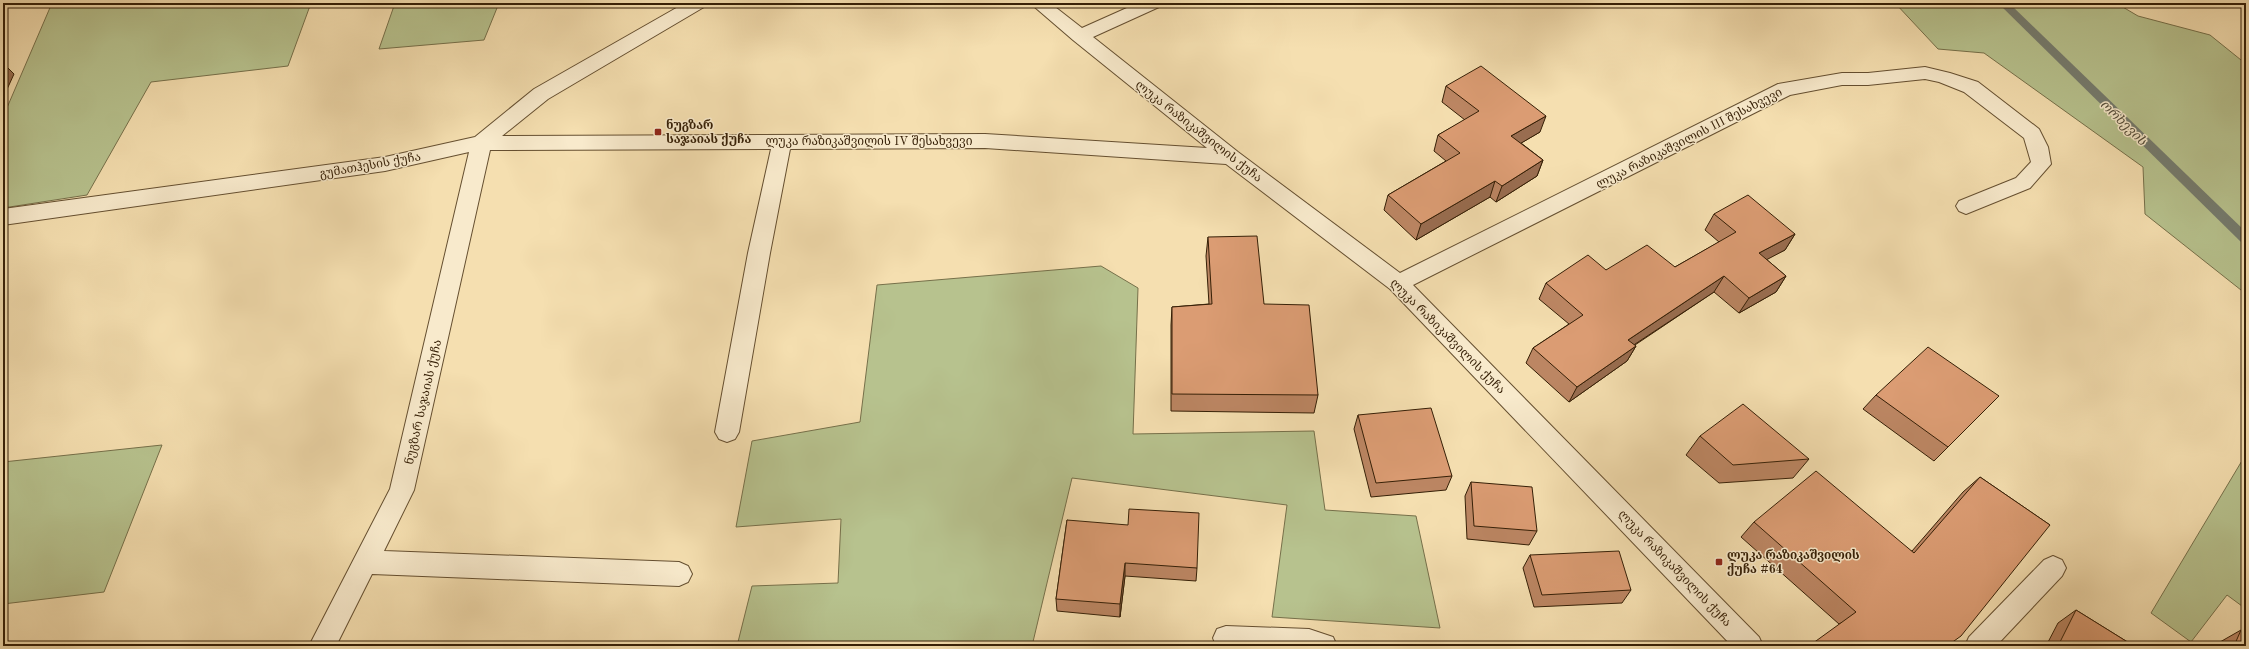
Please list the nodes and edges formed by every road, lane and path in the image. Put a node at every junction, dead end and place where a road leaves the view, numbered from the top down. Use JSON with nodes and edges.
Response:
{"nodes":[{"id":1,"x":698,"y":3,"type":"edge"},
{"id":2,"x":1039,"y":3,"type":"edge"},
{"id":3,"x":1153,"y":3,"type":"edge"},
{"id":4,"x":1079,"y":36,"type":"junction"},
{"id":5,"x":782,"y":141,"type":"junction"},
{"id":6,"x":481,"y":142,"type":"junction"},
{"id":7,"x":1232,"y":157,"type":"junction"},
{"id":8,"x":1966,"y":206,"type":"dead end"},
{"id":9,"x":3,"y":217,"type":"edge"},
{"id":10,"x":1398,"y":283,"type":"junction"},
{"id":11,"x":727,"y":432,"type":"dead end"},
{"id":12,"x":364,"y":562,"type":"junction"},
{"id":13,"x":2053,"y":568,"type":"dead end"},
{"id":14,"x":678,"y":574,"type":"dead end"},
{"id":15,"x":1226,"y":638,"type":"dead end"},
{"id":16,"x":322,"y":646,"type":"edge"},
{"id":17,"x":1324,"y":646,"type":"edge"},
{"id":18,"x":1750,"y":646,"type":"edge"},
{"id":19,"x":1978,"y":646,"type":"edge"}],
"edges":[{"from":1,"to":6,"type":"street","name":"გუმათჰესის ქუჩა"},
{"from":2,"to":4,"type":"street","name":"ლუკა რაზიკაშვილის ქუჩა"},
{"from":3,"to":4,"type":"street"},
{"from":4,"to":7,"type":"street","name":"ლუკა რაზიკაშვილის ქუჩა"},
{"from":5,"to":6,"type":"street","name":"ლუკა რაზიკაშვილის IV შესახვევი"},
{"from":5,"to":7,"type":"street","name":"ლუკა რაზიკაშვილის IV შესახვევი"},
{"from":5,"to":11,"type":"street"},
{"from":6,"to":9,"type":"street","name":"გუმათჰესის ქუჩა"},
{"from":6,"to":12,"type":"street","name":"ნუგზარ საჯაიას ქუჩა"},
{"from":7,"to":10,"type":"street","name":"ლუკა რაზიკაშვილის ქუჩა"},
{"from":8,"to":10,"type":"street","name":"ლუკა რაზიკაშვილის III შესახვევი"},
{"from":10,"to":18,"type":"street","name":"ლუკა რაზიკაშვილის ქუჩა"},
{"from":12,"to":14,"type":"street"},
{"from":12,"to":16,"type":"street","name":"ნუგზარ საჯაიას ქუჩა"},
{"from":13,"to":19,"type":"street"},
{"from":15,"to":17,"type":"street"}]}
